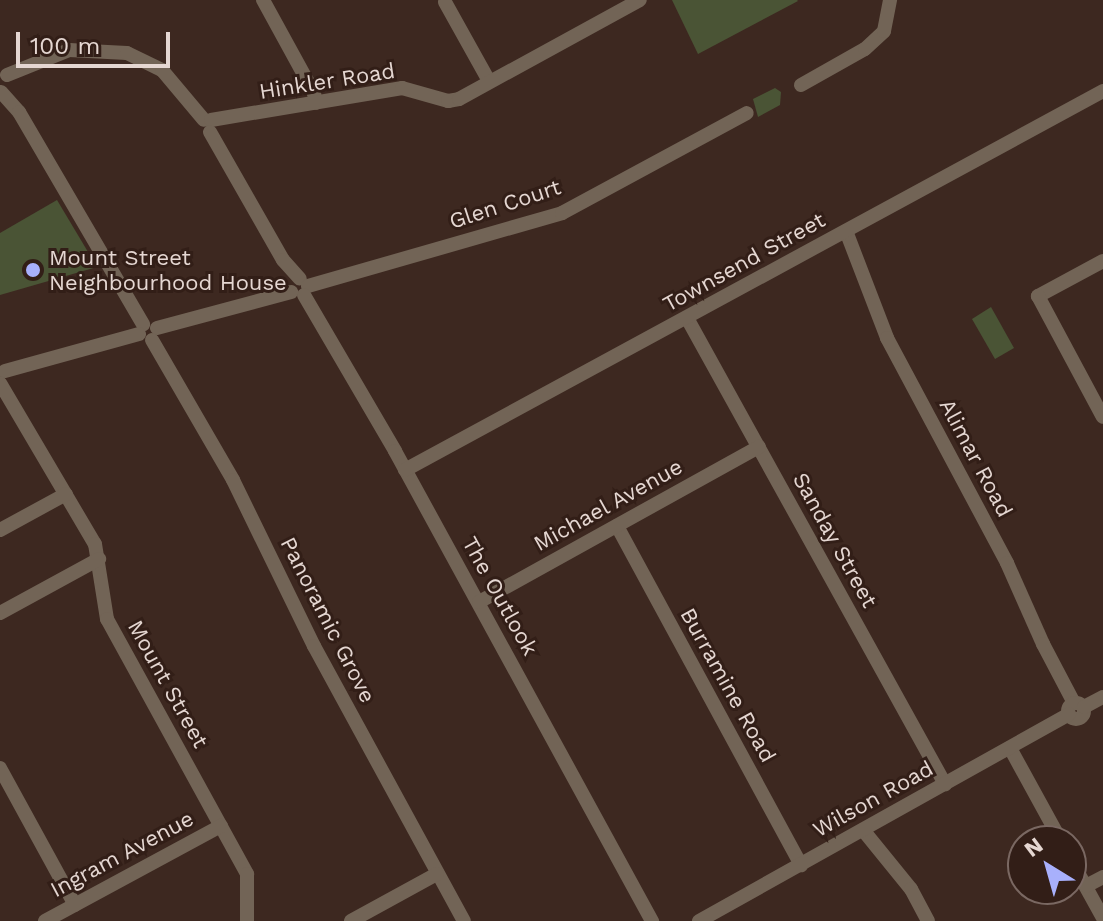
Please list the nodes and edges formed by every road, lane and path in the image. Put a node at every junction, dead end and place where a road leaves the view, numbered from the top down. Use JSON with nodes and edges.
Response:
{"nodes":[{"id":1,"x":263,"y":0,"type":"edge"},
{"id":2,"x":640,"y":0,"type":"edge"},
{"id":3,"x":890,"y":0,"type":"edge"},
{"id":4,"x":445,"y":2,"type":"edge"},
{"id":5,"x":4,"y":81,"type":"edge"},
{"id":6,"x":489,"y":81,"type":"junction"},
{"id":7,"x":801,"y":85,"type":"dead end"},
{"id":8,"x":1103,"y":91,"type":"edge"},
{"id":9,"x":312,"y":104,"type":"junction"},
{"id":10,"x":747,"y":113,"type":"dead end"},
{"id":11,"x":210,"y":125,"type":"junction"},
{"id":12,"x":846,"y":231,"type":"junction"},
{"id":13,"x":1103,"y":261,"type":"edge"},
{"id":14,"x":299,"y":287,"type":"junction"},
{"id":15,"x":687,"y":318,"type":"junction"},
{"id":16,"x":148,"y":331,"type":"junction"},
{"id":17,"x":1,"y":376,"type":"edge"},
{"id":18,"x":1103,"y":417,"type":"edge"},
{"id":19,"x":759,"y":447,"type":"junction"},
{"id":20,"x":405,"y":470,"type":"junction"},
{"id":21,"x":66,"y":494,"type":"junction"},
{"id":22,"x":617,"y":526,"type":"junction"},
{"id":23,"x":0,"y":530,"type":"edge"},
{"id":24,"x":99,"y":559,"type":"junction"},
{"id":25,"x":479,"y":602,"type":"junction"},
{"id":26,"x":0,"y":613,"type":"edge"},
{"id":27,"x":1103,"y":697,"type":"edge"},
{"id":28,"x":1076,"y":708,"type":"junction"},
{"id":29,"x":1010,"y":748,"type":"junction"},
{"id":30,"x":0,"y":768,"type":"edge"},
{"id":31,"x":945,"y":784,"type":"junction"},
{"id":32,"x":1052,"y":825,"type":"edge"},
{"id":33,"x":221,"y":826,"type":"junction"},
{"id":34,"x":863,"y":830,"type":"junction"},
{"id":35,"x":801,"y":865,"type":"junction"},
{"id":36,"x":437,"y":874,"type":"junction"},
{"id":37,"x":1087,"y":888,"type":"edge"},
{"id":38,"x":75,"y":905,"type":"junction"},
{"id":39,"x":1103,"y":918,"type":"edge"},
{"id":40,"x":707,"y":919,"type":"edge"},
{"id":41,"x":45,"y":921,"type":"edge"},
{"id":42,"x":247,"y":921,"type":"edge"},
{"id":43,"x":351,"y":921,"type":"edge"},
{"id":44,"x":464,"y":921,"type":"edge"},
{"id":45,"x":652,"y":921,"type":"edge"},
{"id":46,"x":928,"y":921,"type":"edge"}],
"edges":[{"from":1,"to":9,"type":"street"},
{"from":2,"to":6,"type":"street","name":"Hinkler Road"},
{"from":3,"to":7,"type":"street"},
{"from":4,"to":6,"type":"street"},
{"from":5,"to":11,"type":"street"},
{"from":5,"to":16,"type":"street","name":"Panoramic Grove"},
{"from":6,"to":9,"type":"street","name":"Hinkler Road"},
{"from":8,"to":12,"type":"street","name":"Townsend Street"},
{"from":9,"to":11,"type":"street","name":"Hinkler Road"},
{"from":10,"to":14,"type":"street","name":"Glen Court"},
{"from":11,"to":14,"type":"street","name":"The Outlook"},
{"from":12,"to":15,"type":"street","name":"Townsend Street"},
{"from":12,"to":28,"type":"street","name":"Alimar Road"},
{"from":13,"to":18,"type":"street"},
{"from":14,"to":16,"type":"street","name":"Glen Court"},
{"from":14,"to":20,"type":"street","name":"The Outlook"},
{"from":15,"to":19,"type":"street","name":"Sanday Street"},
{"from":15,"to":20,"type":"street","name":"Townsend Street"},
{"from":16,"to":17,"type":"street","name":"Glen Court"},
{"from":16,"to":36,"type":"street","name":"Panoramic Grove"},
{"from":17,"to":21,"type":"street","name":"Mount Street"},
{"from":19,"to":22,"type":"street","name":"Michael Avenue"},
{"from":19,"to":31,"type":"street","name":"Sanday Street"},
{"from":20,"to":25,"type":"street","name":"The Outlook"},
{"from":21,"to":23,"type":"street"},
{"from":21,"to":24,"type":"street","name":"Mount Street"},
{"from":22,"to":25,"type":"street","name":"Michael Avenue"},
{"from":22,"to":35,"type":"street","name":"Burramine Road"},
{"from":24,"to":26,"type":"street"},
{"from":24,"to":33,"type":"street","name":"Mount Street"},
{"from":25,"to":45,"type":"street","name":"The Outlook"},
{"from":27,"to":28,"type":"street","name":"Wilson Road"},
{"from":28,"to":29,"type":"street","name":"Wilson Road"},
{"from":29,"to":31,"type":"street","name":"Wilson Road"},
{"from":29,"to":32,"type":"street"},
{"from":30,"to":38,"type":"street"},
{"from":31,"to":34,"type":"street","name":"Wilson Road"},
{"from":33,"to":38,"type":"street","name":"Ingram Avenue"},
{"from":33,"to":42,"type":"street","name":"Mount Street"},
{"from":34,"to":35,"type":"street","name":"Wilson Road"},
{"from":34,"to":46,"type":"street"},
{"from":35,"to":40,"type":"street","name":"Wilson Road"},
{"from":36,"to":43,"type":"street"},
{"from":36,"to":44,"type":"street","name":"Panoramic Grove"},
{"from":37,"to":39,"type":"street"},
{"from":38,"to":41,"type":"street","name":"Ingram Avenue"}]}
